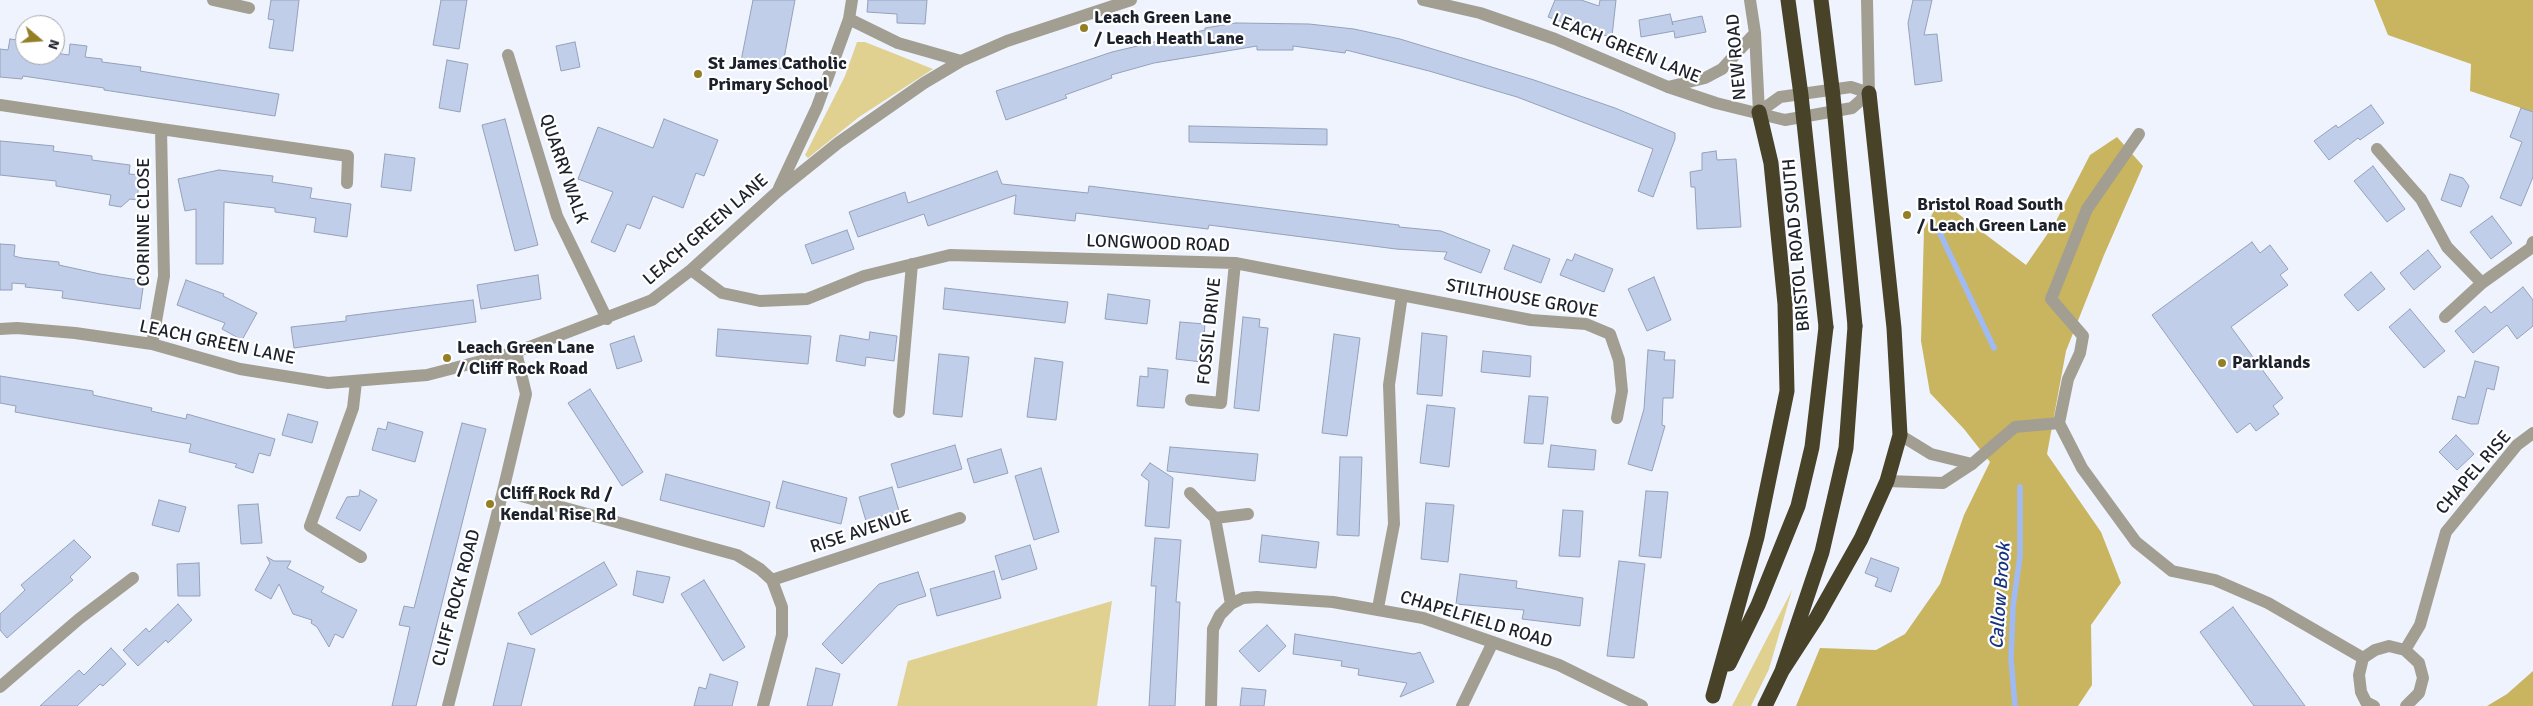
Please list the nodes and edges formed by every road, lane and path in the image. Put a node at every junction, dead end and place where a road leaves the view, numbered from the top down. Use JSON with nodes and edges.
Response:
{"nodes":[{"id":1,"x":213,"y":0,"type":"edge"},
{"id":2,"x":852,"y":0,"type":"edge"},
{"id":3,"x":1131,"y":0,"type":"edge"},
{"id":4,"x":1423,"y":0,"type":"edge"},
{"id":5,"x":1750,"y":0,"type":"edge"},
{"id":6,"x":1788,"y":0,"type":"edge"},
{"id":7,"x":1820,"y":0,"type":"edge"},
{"id":8,"x":1867,"y":0,"type":"edge"},
{"id":9,"x":249,"y":8,"type":"dead end"},
{"id":10,"x":849,"y":19,"type":"junction"},
{"id":11,"x":1755,"y":33,"type":"junction"},
{"id":12,"x":508,"y":55,"type":"dead end"},
{"id":13,"x":961,"y":61,"type":"junction"},
{"id":14,"x":1668,"y":87,"type":"junction"},
{"id":15,"x":1869,"y":93,"type":"junction"},
{"id":16,"x":0,"y":104,"type":"edge"},
{"id":17,"x":1759,"y":112,"type":"junction"},
{"id":18,"x":161,"y":129,"type":"junction"},
{"id":19,"x":2139,"y":134,"type":"dead end"},
{"id":20,"x":2377,"y":150,"type":"dead end"},
{"id":21,"x":347,"y":182,"type":"dead end"},
{"id":22,"x":777,"y":192,"type":"junction"},
{"id":23,"x":2533,"y":242,"type":"edge"},
{"id":24,"x":1235,"y":263,"type":"junction"},
{"id":25,"x":912,"y":264,"type":"junction"},
{"id":26,"x":691,"y":270,"type":"junction"},
{"id":27,"x":2482,"y":284,"type":"junction"},
{"id":28,"x":1402,"y":295,"type":"junction"},
{"id":29,"x":2445,"y":317,"type":"dead end"},
{"id":30,"x":607,"y":319,"type":"junction"},
{"id":31,"x":0,"y":329,"type":"edge"},
{"id":32,"x":152,"y":344,"type":"junction"},
{"id":33,"x":516,"y":352,"type":"junction"},
{"id":34,"x":356,"y":382,"type":"junction"},
{"id":35,"x":1191,"y":400,"type":"dead end"},
{"id":36,"x":899,"y":412,"type":"dead end"},
{"id":37,"x":1617,"y":418,"type":"dead end"},
{"id":38,"x":2059,"y":423,"type":"junction"},
{"id":39,"x":2533,"y":434,"type":"edge"},
{"id":40,"x":1900,"y":435,"type":"junction"},
{"id":41,"x":1972,"y":464,"type":"junction"},
{"id":42,"x":1887,"y":481,"type":"junction"},
{"id":43,"x":503,"y":492,"type":"junction"},
{"id":44,"x":1190,"y":493,"type":"dead end"},
{"id":45,"x":1248,"y":514,"type":"dead end"},
{"id":46,"x":960,"y":518,"type":"dead end"},
{"id":47,"x":1215,"y":518,"type":"junction"},
{"id":48,"x":361,"y":557,"type":"dead end"},
{"id":49,"x":133,"y":578,"type":"dead end"},
{"id":50,"x":772,"y":580,"type":"junction"},
{"id":51,"x":1231,"y":604,"type":"junction"},
{"id":52,"x":1378,"y":608,"type":"junction"},
{"id":53,"x":1493,"y":642,"type":"junction"},
{"id":54,"x":2405,"y":650,"type":"junction"},
{"id":55,"x":2364,"y":658,"type":"junction"},
{"id":56,"x":1782,"y":671,"type":"junction"},
{"id":57,"x":2,"y":681,"type":"edge"},
{"id":58,"x":1710,"y":701,"type":"edge"},
{"id":59,"x":448,"y":706,"type":"edge"},
{"id":60,"x":763,"y":706,"type":"edge"},
{"id":61,"x":1211,"y":706,"type":"edge"},
{"id":62,"x":1462,"y":706,"type":"edge"},
{"id":63,"x":1642,"y":706,"type":"edge"},
{"id":64,"x":1765,"y":706,"type":"edge"},
{"id":65,"x":2374,"y":706,"type":"edge"},
{"id":66,"x":2406,"y":706,"type":"edge"}],
"edges":[{"from":1,"to":9,"type":"street"},
{"from":2,"to":10,"type":"street"},
{"from":3,"to":13,"type":"street","name":"LEACH GREEN LANE"},
{"from":4,"to":14,"type":"street","name":"LEACH GREEN LANE"},
{"from":5,"to":11,"type":"street","name":"NEW ROAD"},
{"from":6,"to":58,"type":"highway","name":"BRISTOL ROAD SOUTH","bridge":true},
{"from":7,"to":56,"type":"highway","bridge":true},
{"from":8,"to":15,"type":"street"},
{"from":10,"to":13,"type":"street"},
{"from":10,"to":22,"type":"street"},
{"from":11,"to":14,"type":"street"},
{"from":11,"to":17,"type":"street","name":"NEW ROAD"},
{"from":12,"to":30,"type":"street","name":"QUARRY WALK"},
{"from":13,"to":22,"type":"street","name":"LEACH GREEN LANE"},
{"from":14,"to":17,"type":"street","name":"LEACH GREEN LANE"},
{"from":15,"to":17,"type":"street"},
{"from":15,"to":17,"type":"street","name":"LEACH GREEN LANE"},
{"from":15,"to":40,"type":"highway"},
{"from":16,"to":18,"type":"street"},
{"from":17,"to":58,"type":"highway"},
{"from":18,"to":21,"type":"street"},
{"from":18,"to":32,"type":"street","name":"CORINNE CLOSE"},
{"from":19,"to":38,"type":"street"},
{"from":20,"to":27,"type":"street"},
{"from":22,"to":26,"type":"street","name":"LEACH GREEN LANE"},
{"from":23,"to":27,"type":"street"},
{"from":24,"to":25,"type":"street","name":"LONGWOOD ROAD"},
{"from":24,"to":28,"type":"street","name":"LONGWOOD ROAD"},
{"from":24,"to":35,"type":"street","name":"FOSSIL DRIVE"},
{"from":25,"to":26,"type":"street","name":"LONGWOOD ROAD"},
{"from":25,"to":36,"type":"street"},
{"from":26,"to":30,"type":"street","name":"LEACH GREEN LANE"},
{"from":27,"to":29,"type":"street"},
{"from":28,"to":37,"type":"street","name":"STILTHOUSE GROVE"},
{"from":28,"to":52,"type":"street"},
{"from":30,"to":33,"type":"street","name":"LEACH GREEN LANE"},
{"from":31,"to":32,"type":"street","name":"LEACH GREEN LANE"},
{"from":32,"to":34,"type":"street","name":"LEACH GREEN LANE"},
{"from":33,"to":34,"type":"street","name":"LEACH GREEN LANE"},
{"from":33,"to":43,"type":"street","name":"CLIFF ROCK ROAD"},
{"from":34,"to":48,"type":"street"},
{"from":38,"to":41,"type":"street"},
{"from":38,"to":55,"type":"street"},
{"from":39,"to":54,"type":"street","name":"CHAPEL RISE"},
{"from":40,"to":41,"type":"street"},
{"from":40,"to":42,"type":"highway"},
{"from":41,"to":42,"type":"street"},
{"from":42,"to":56,"type":"highway"},
{"from":43,"to":50,"type":"street"},
{"from":43,"to":59,"type":"street","name":"CLIFF ROCK ROAD"},
{"from":44,"to":47,"type":"street"},
{"from":45,"to":47,"type":"street"},
{"from":46,"to":50,"type":"street","name":"RISE AVENUE"},
{"from":47,"to":51,"type":"street"},
{"from":49,"to":57,"type":"street"},
{"from":50,"to":60,"type":"street"},
{"from":51,"to":52,"type":"street","name":"CHAPELFIELD ROAD"},
{"from":51,"to":61,"type":"street"},
{"from":52,"to":53,"type":"street","name":"CHAPELFIELD ROAD"},
{"from":53,"to":62,"type":"street"},
{"from":53,"to":63,"type":"street","name":"CHAPELFIELD ROAD"},
{"from":54,"to":55,"type":"street"},
{"from":54,"to":66,"type":"street"},
{"from":55,"to":65,"type":"street"},
{"from":56,"to":64,"type":"highway"}]}
